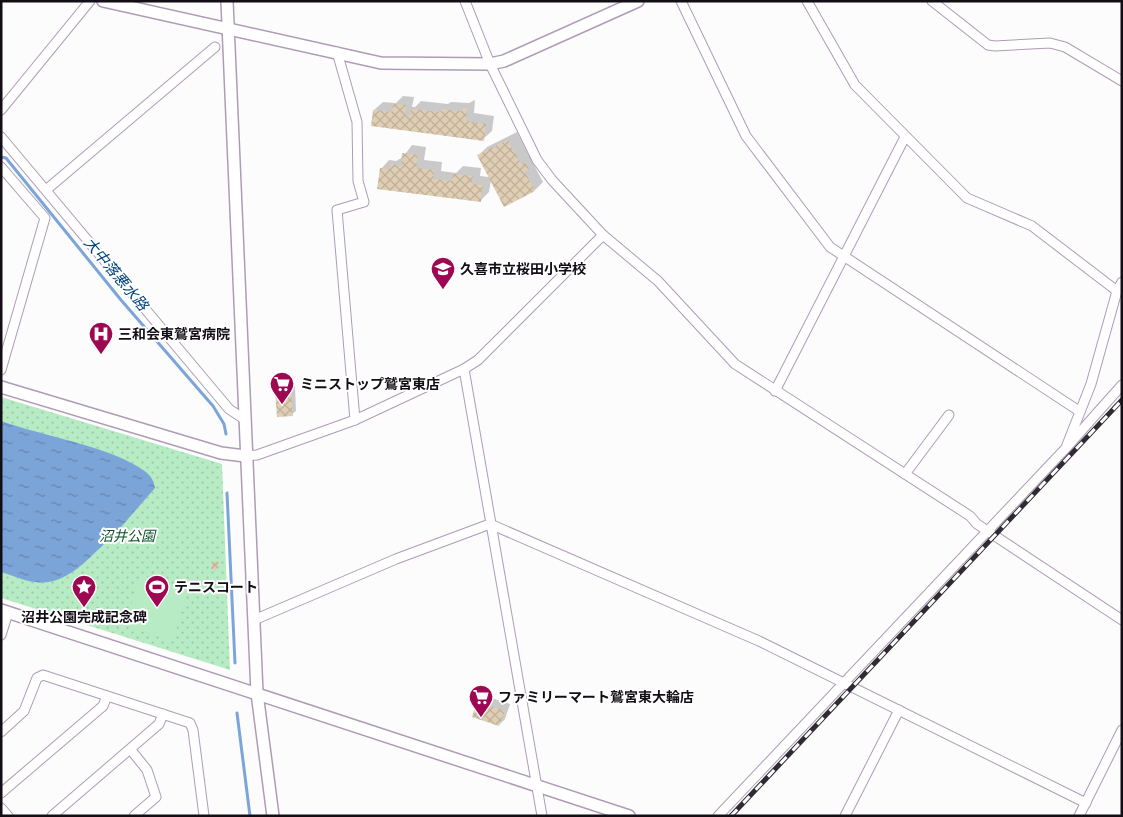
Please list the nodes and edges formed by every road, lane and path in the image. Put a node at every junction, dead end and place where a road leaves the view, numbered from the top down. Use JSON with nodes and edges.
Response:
{"nodes":[{"id":1,"x":90,"y":1,"type":"edge"},
{"id":2,"x":103,"y":1,"type":"edge"},
{"id":3,"x":226,"y":1,"type":"edge"},
{"id":4,"x":465,"y":1,"type":"edge"},
{"id":5,"x":638,"y":1,"type":"edge"},
{"id":6,"x":681,"y":1,"type":"edge"},
{"id":7,"x":807,"y":1,"type":"edge"},
{"id":8,"x":932,"y":1,"type":"edge"},
{"id":9,"x":228,"y":29,"type":"junction"},
{"id":10,"x":215,"y":47,"type":"dead end"},
{"id":11,"x":337,"y":52,"type":"junction"},
{"id":12,"x":490,"y":64,"type":"junction"},
{"id":13,"x":1122,"y":81,"type":"edge"},
{"id":14,"x":1,"y":110,"type":"edge"},
{"id":15,"x":1,"y":137,"type":"edge"},
{"id":16,"x":904,"y":137,"type":"junction"},
{"id":17,"x":1,"y":167,"type":"edge"},
{"id":18,"x":46,"y":190,"type":"junction"},
{"id":19,"x":602,"y":235,"type":"junction"},
{"id":20,"x":844,"y":256,"type":"junction"},
{"id":21,"x":1119,"y":287,"type":"edge"},
{"id":22,"x":464,"y":369,"type":"junction"},
{"id":23,"x":1,"y":370,"type":"edge"},
{"id":24,"x":1122,"y":385,"type":"edge"},
{"id":25,"x":1,"y":387,"type":"edge"},
{"id":26,"x":775,"y":391,"type":"junction"},
{"id":27,"x":1079,"y":411,"type":"junction"},
{"id":28,"x":949,"y":415,"type":"dead end"},
{"id":29,"x":244,"y":419,"type":"junction"},
{"id":30,"x":355,"y":420,"type":"junction"},
{"id":31,"x":1065,"y":449,"type":"junction"},
{"id":32,"x":245,"y":456,"type":"junction"},
{"id":33,"x":905,"y":474,"type":"junction"},
{"id":34,"x":490,"y":524,"type":"junction"},
{"id":35,"x":986,"y":530,"type":"junction"},
{"id":36,"x":5,"y":612,"type":"edge"},
{"id":37,"x":254,"y":620,"type":"junction"},
{"id":38,"x":1122,"y":620,"type":"edge"},
{"id":39,"x":1,"y":635,"type":"edge"},
{"id":40,"x":845,"y":682,"type":"junction"},
{"id":41,"x":257,"y":693,"type":"junction"},
{"id":42,"x":107,"y":696,"type":"junction"},
{"id":43,"x":899,"y":710,"type":"junction"},
{"id":44,"x":162,"y":714,"type":"junction"},
{"id":45,"x":1122,"y":730,"type":"edge"},
{"id":46,"x":1,"y":732,"type":"edge"},
{"id":47,"x":131,"y":750,"type":"junction"},
{"id":48,"x":539,"y":787,"type":"junction"},
{"id":49,"x":1,"y":793,"type":"edge"},
{"id":50,"x":1086,"y":803,"type":"junction"},
{"id":51,"x":1,"y":808,"type":"edge"},
{"id":52,"x":8,"y":816,"type":"edge"},
{"id":53,"x":52,"y":816,"type":"edge"},
{"id":54,"x":134,"y":816,"type":"edge"},
{"id":55,"x":204,"y":816,"type":"edge"},
{"id":56,"x":273,"y":816,"type":"edge"},
{"id":57,"x":542,"y":816,"type":"edge"},
{"id":58,"x":628,"y":816,"type":"edge"},
{"id":59,"x":718,"y":816,"type":"edge"},
{"id":60,"x":845,"y":816,"type":"edge"},
{"id":61,"x":1079,"y":816,"type":"edge"}],
"edges":[{"from":1,"to":14,"type":"street"},
{"from":2,"to":9,"type":"street"},
{"from":3,"to":9,"type":"street"},
{"from":4,"to":12,"type":"street"},
{"from":5,"to":12,"type":"street"},
{"from":6,"to":20,"type":"street"},
{"from":7,"to":16,"type":"street"},
{"from":8,"to":13,"type":"street"},
{"from":9,"to":11,"type":"street"},
{"from":9,"to":29,"type":"street"},
{"from":10,"to":18,"type":"street"},
{"from":11,"to":12,"type":"street"},
{"from":11,"to":30,"type":"street"},
{"from":12,"to":19,"type":"street"},
{"from":15,"to":18,"type":"street"},
{"from":16,"to":20,"type":"street"},
{"from":16,"to":21,"type":"street"},
{"from":17,"to":23,"type":"street"},
{"from":18,"to":29,"type":"street"},
{"from":19,"to":22,"type":"street"},
{"from":19,"to":26,"type":"street"},
{"from":20,"to":26,"type":"street"},
{"from":20,"to":27,"type":"street"},
{"from":21,"to":27,"type":"street"},
{"from":22,"to":30,"type":"street"},
{"from":22,"to":34,"type":"street"},
{"from":24,"to":31,"type":"street"},
{"from":25,"to":32,"type":"street"},
{"from":26,"to":33,"type":"street"},
{"from":27,"to":31,"type":"street"},
{"from":28,"to":33,"type":"street"},
{"from":29,"to":32,"type":"street"},
{"from":30,"to":32,"type":"street"},
{"from":31,"to":35,"type":"street"},
{"from":32,"to":37,"type":"street"},
{"from":33,"to":35,"type":"street"},
{"from":34,"to":37,"type":"street"},
{"from":34,"to":40,"type":"street"},
{"from":34,"to":48,"type":"street"},
{"from":35,"to":38,"type":"street"},
{"from":35,"to":40,"type":"street"},
{"from":36,"to":39,"type":"street"},
{"from":36,"to":41,"type":"street"},
{"from":37,"to":41,"type":"street"},
{"from":40,"to":43,"type":"street"},
{"from":40,"to":59,"type":"street"},
{"from":41,"to":48,"type":"street"},
{"from":41,"to":56,"type":"street"},
{"from":42,"to":44,"type":"street"},
{"from":42,"to":46,"type":"street"},
{"from":42,"to":49,"type":"street"},
{"from":43,"to":50,"type":"street"},
{"from":43,"to":60,"type":"street"},
{"from":44,"to":47,"type":"street"},
{"from":44,"to":55,"type":"street"},
{"from":45,"to":50,"type":"street"},
{"from":47,"to":53,"type":"street"},
{"from":47,"to":54,"type":"street"},
{"from":48,"to":57,"type":"street"},
{"from":48,"to":58,"type":"street"},
{"from":50,"to":61,"type":"street"},
{"from":51,"to":52,"type":"street"}]}
